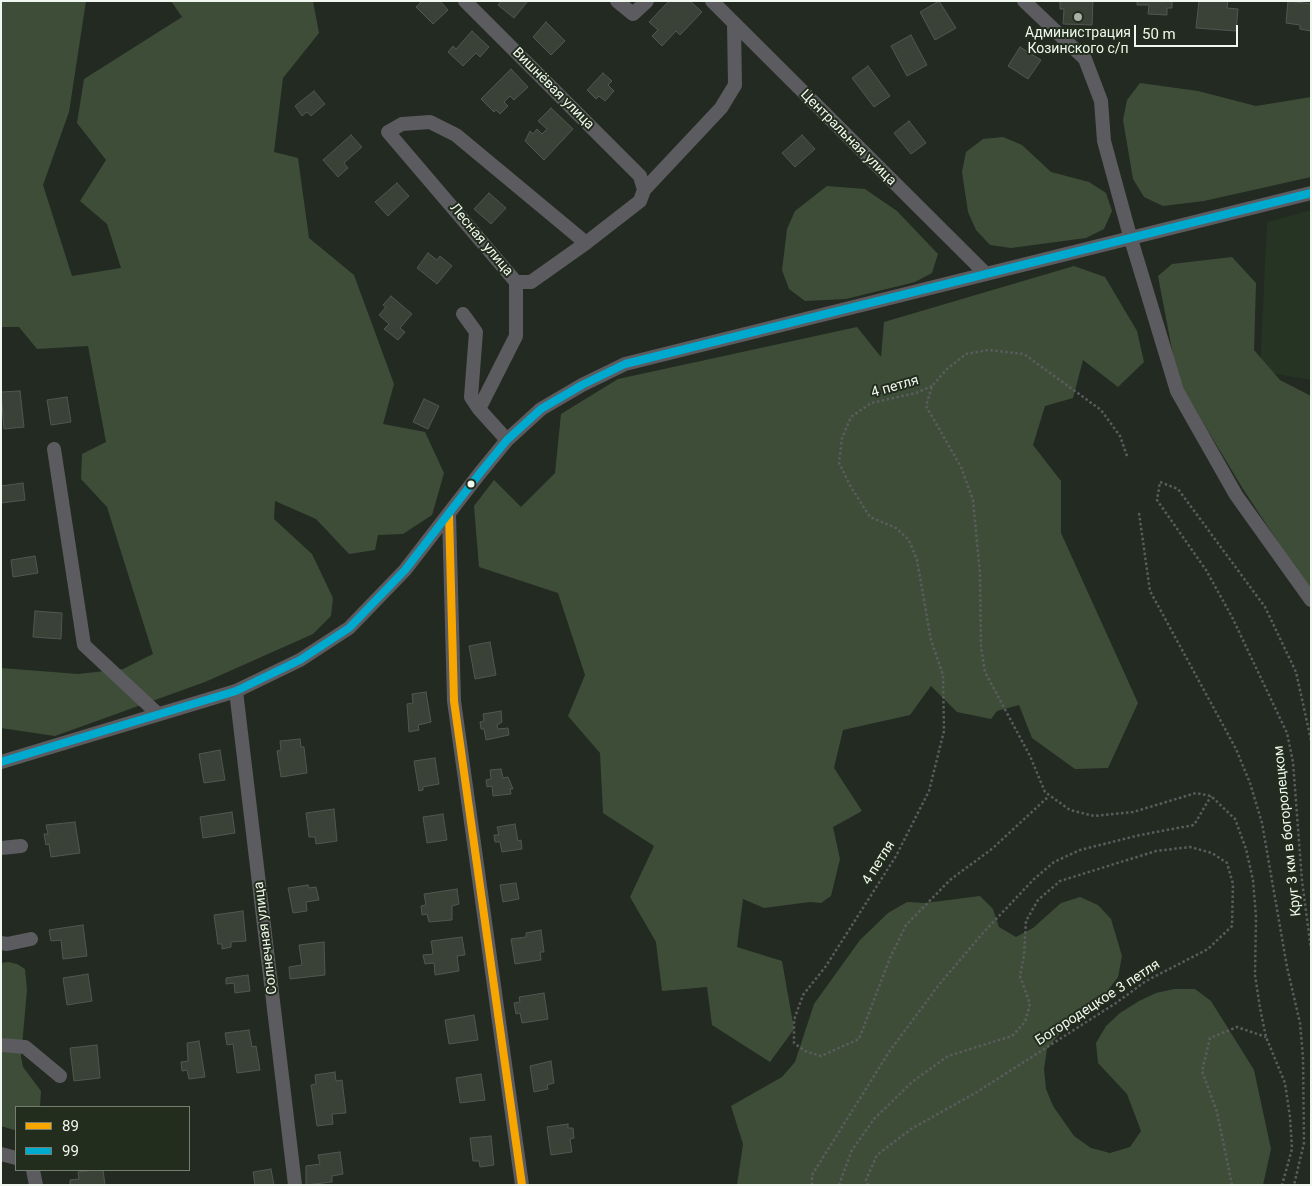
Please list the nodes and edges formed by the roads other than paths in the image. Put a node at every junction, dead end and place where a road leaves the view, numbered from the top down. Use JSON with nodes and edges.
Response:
{"nodes":[{"id":1,"x":465,"y":1,"type":"edge"},
{"id":2,"x":618,"y":1,"type":"edge"},
{"id":3,"x":647,"y":1,"type":"edge"},
{"id":4,"x":712,"y":1,"type":"edge"},
{"id":5,"x":1024,"y":1,"type":"edge"},
{"id":6,"x":734,"y":24,"type":"junction"},
{"id":7,"x":642,"y":183,"type":"junction"},
{"id":8,"x":1311,"y":193,"type":"edge"},
{"id":9,"x":1130,"y":236,"type":"junction"},
{"id":10,"x":586,"y":243,"type":"junction"},
{"id":11,"x":985,"y":273,"type":"junction"},
{"id":12,"x":516,"y":282,"type":"junction"},
{"id":13,"x":463,"y":314,"type":"dead end"},
{"id":14,"x":479,"y":409,"type":"junction"},
{"id":15,"x":507,"y":440,"type":"junction"},
{"id":16,"x":54,"y":449,"type":"dead end"},
{"id":17,"x":448,"y":514,"type":"junction"},
{"id":18,"x":1311,"y":600,"type":"edge"},
{"id":19,"x":236,"y":691,"type":"junction"},
{"id":20,"x":158,"y":714,"type":"junction"},
{"id":21,"x":1,"y":762,"type":"edge"},
{"id":22,"x":21,"y":846,"type":"dead end"},
{"id":23,"x":1,"y":848,"type":"edge"},
{"id":24,"x":31,"y":939,"type":"dead end"},
{"id":25,"x":1,"y":943,"type":"edge"},
{"id":26,"x":1,"y":1045,"type":"edge"},
{"id":27,"x":60,"y":1076,"type":"dead end"},
{"id":28,"x":1,"y":1154,"type":"edge"},
{"id":29,"x":15,"y":1158,"type":"edge"},
{"id":30,"x":34,"y":1171,"type":"edge"},
{"id":31,"x":36,"y":1185,"type":"edge"},
{"id":32,"x":295,"y":1185,"type":"edge"},
{"id":33,"x":522,"y":1185,"type":"edge"}],
"edges":[{"from":1,"to":7,"type":"street","name":"Вишнёвая улица"},
{"from":2,"to":3,"type":"street"},
{"from":4,"to":6,"type":"street","name":"Центральная улица"},
{"from":5,"to":9,"type":"street"},
{"from":6,"to":7,"type":"street"},
{"from":6,"to":11,"type":"street","name":"Центральная улица"},
{"from":7,"to":10,"type":"street"},
{"from":8,"to":9,"type":"street"},
{"from":9,"to":11,"type":"street"},
{"from":9,"to":18,"type":"street"},
{"from":10,"to":12,"type":"street"},
{"from":10,"to":12,"type":"street","name":"Лесная улица"},
{"from":11,"to":15,"type":"street"},
{"from":12,"to":14,"type":"street","name":"Лесная улица"},
{"from":13,"to":14,"type":"street"},
{"from":14,"to":15,"type":"street"},
{"from":15,"to":17,"type":"street"},
{"from":16,"to":20,"type":"street"},
{"from":17,"to":19,"type":"street"},
{"from":17,"to":33,"type":"street"},
{"from":19,"to":20,"type":"street"},
{"from":19,"to":32,"type":"street","name":"Солнечная улица"},
{"from":20,"to":21,"type":"street"},
{"from":22,"to":23,"type":"street"},
{"from":24,"to":25,"type":"street"},
{"from":26,"to":27,"type":"street"},
{"from":28,"to":29,"type":"street"},
{"from":30,"to":31,"type":"street"}]}
